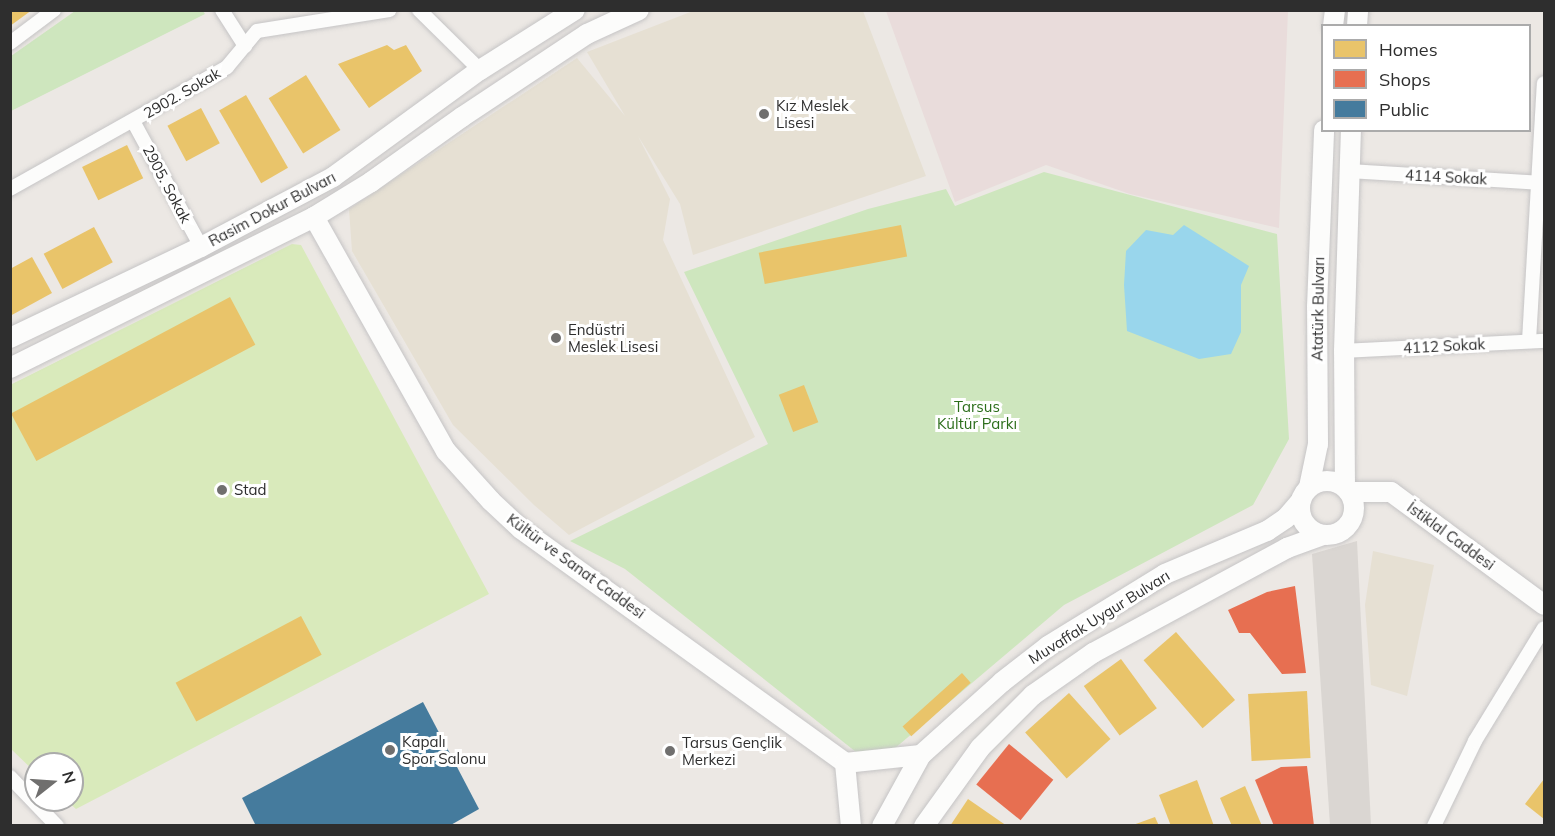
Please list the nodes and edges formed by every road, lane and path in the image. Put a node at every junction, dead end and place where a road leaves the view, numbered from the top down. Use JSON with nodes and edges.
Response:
{"nodes":[{"id":1,"x":54,"y":10,"type":"edge"},
{"id":2,"x":222,"y":10,"type":"edge"},
{"id":3,"x":389,"y":10,"type":"edge"},
{"id":4,"x":419,"y":10,"type":"edge"},
{"id":5,"x":575,"y":10,"type":"edge"},
{"id":6,"x":639,"y":10,"type":"edge"},
{"id":7,"x":10,"y":43,"type":"edge"},
{"id":8,"x":245,"y":46,"type":"junction"},
{"id":9,"x":480,"y":70,"type":"junction"},
{"id":10,"x":1545,"y":83,"type":"edge"},
{"id":11,"x":133,"y":121,"type":"junction"},
{"id":12,"x":1324,"y":132,"type":"edge"},
{"id":13,"x":1351,"y":132,"type":"edge"},
{"id":14,"x":1348,"y":171,"type":"junction"},
{"id":15,"x":1541,"y":183,"type":"edge"},
{"id":16,"x":10,"y":189,"type":"edge"},
{"id":17,"x":314,"y":217,"type":"junction"},
{"id":18,"x":201,"y":247,"type":"junction"},
{"id":19,"x":10,"y":338,"type":"edge"},
{"id":20,"x":1529,"y":341,"type":"junction"},
{"id":21,"x":1545,"y":341,"type":"edge"},
{"id":22,"x":1344,"y":351,"type":"junction"},
{"id":23,"x":10,"y":368,"type":"edge"},
{"id":24,"x":1347,"y":490,"type":"junction"},
{"id":25,"x":1305,"y":494,"type":"junction"},
{"id":26,"x":1323,"y":535,"type":"junction"},
{"id":27,"x":1545,"y":605,"type":"edge"},
{"id":28,"x":1545,"y":628,"type":"edge"},
{"id":29,"x":921,"y":755,"type":"junction"},
{"id":30,"x":845,"y":764,"type":"junction"},
{"id":31,"x":10,"y":777,"type":"edge"},
{"id":32,"x":57,"y":825,"type":"edge"},
{"id":33,"x":851,"y":825,"type":"edge"},
{"id":34,"x":882,"y":825,"type":"edge"},
{"id":35,"x":924,"y":825,"type":"edge"},
{"id":36,"x":1434,"y":825,"type":"edge"}],
"edges":[{"from":1,"to":7,"type":"street"},
{"from":2,"to":8,"type":"street"},
{"from":3,"to":8,"type":"street","name":"2902. Sokak"},
{"from":4,"to":9,"type":"street"},
{"from":5,"to":9,"type":"main road","name":"Rasim Dokur Bulvarı"},
{"from":6,"to":17,"type":"main road"},
{"from":8,"to":11,"type":"street","name":"2902. Sokak"},
{"from":9,"to":18,"type":"main road","name":"Rasim Dokur Bulvarı"},
{"from":10,"to":15,"type":"street"},
{"from":11,"to":16,"type":"street","name":"2902. Sokak"},
{"from":11,"to":18,"type":"street","name":"2905. Sokak"},
{"from":12,"to":25,"type":"main road","name":"Atatürk Bulvarı"},
{"from":13,"to":14,"type":"main road","name":"Atatürk Bulvarı"},
{"from":14,"to":15,"type":"street","name":"4114 Sokak"},
{"from":14,"to":22,"type":"main road","name":"Atatürk Bulvarı"},
{"from":15,"to":20,"type":"street"},
{"from":17,"to":23,"type":"main road"},
{"from":17,"to":30,"type":"main road","name":"Kültür ve Sanat Caddesi"},
{"from":18,"to":19,"type":"main road","name":"Rasim Dokur Bulvarı"},
{"from":20,"to":21,"type":"street","name":"4112 Sokak"},
{"from":20,"to":22,"type":"street","name":"4112 Sokak"},
{"from":22,"to":24,"type":"main road","name":"Atatürk Bulvarı"},
{"from":24,"to":25,"type":"main road"},
{"from":24,"to":26,"type":"main road"},
{"from":24,"to":27,"type":"main road","name":"İstiklal Caddesi"},
{"from":25,"to":26,"type":"main road"},
{"from":25,"to":29,"type":"main road","name":"Muvaffak Uygur Bulvarı"},
{"from":26,"to":35,"type":"main road","name":"Muvaffak Uygur Bulvarı"},
{"from":28,"to":36,"type":"street"},
{"from":29,"to":30,"type":"main road"},
{"from":29,"to":34,"type":"main road","name":"Muvaffak Uygur Bulvarı"},
{"from":30,"to":33,"type":"main road"},
{"from":31,"to":32,"type":"street"}]}
